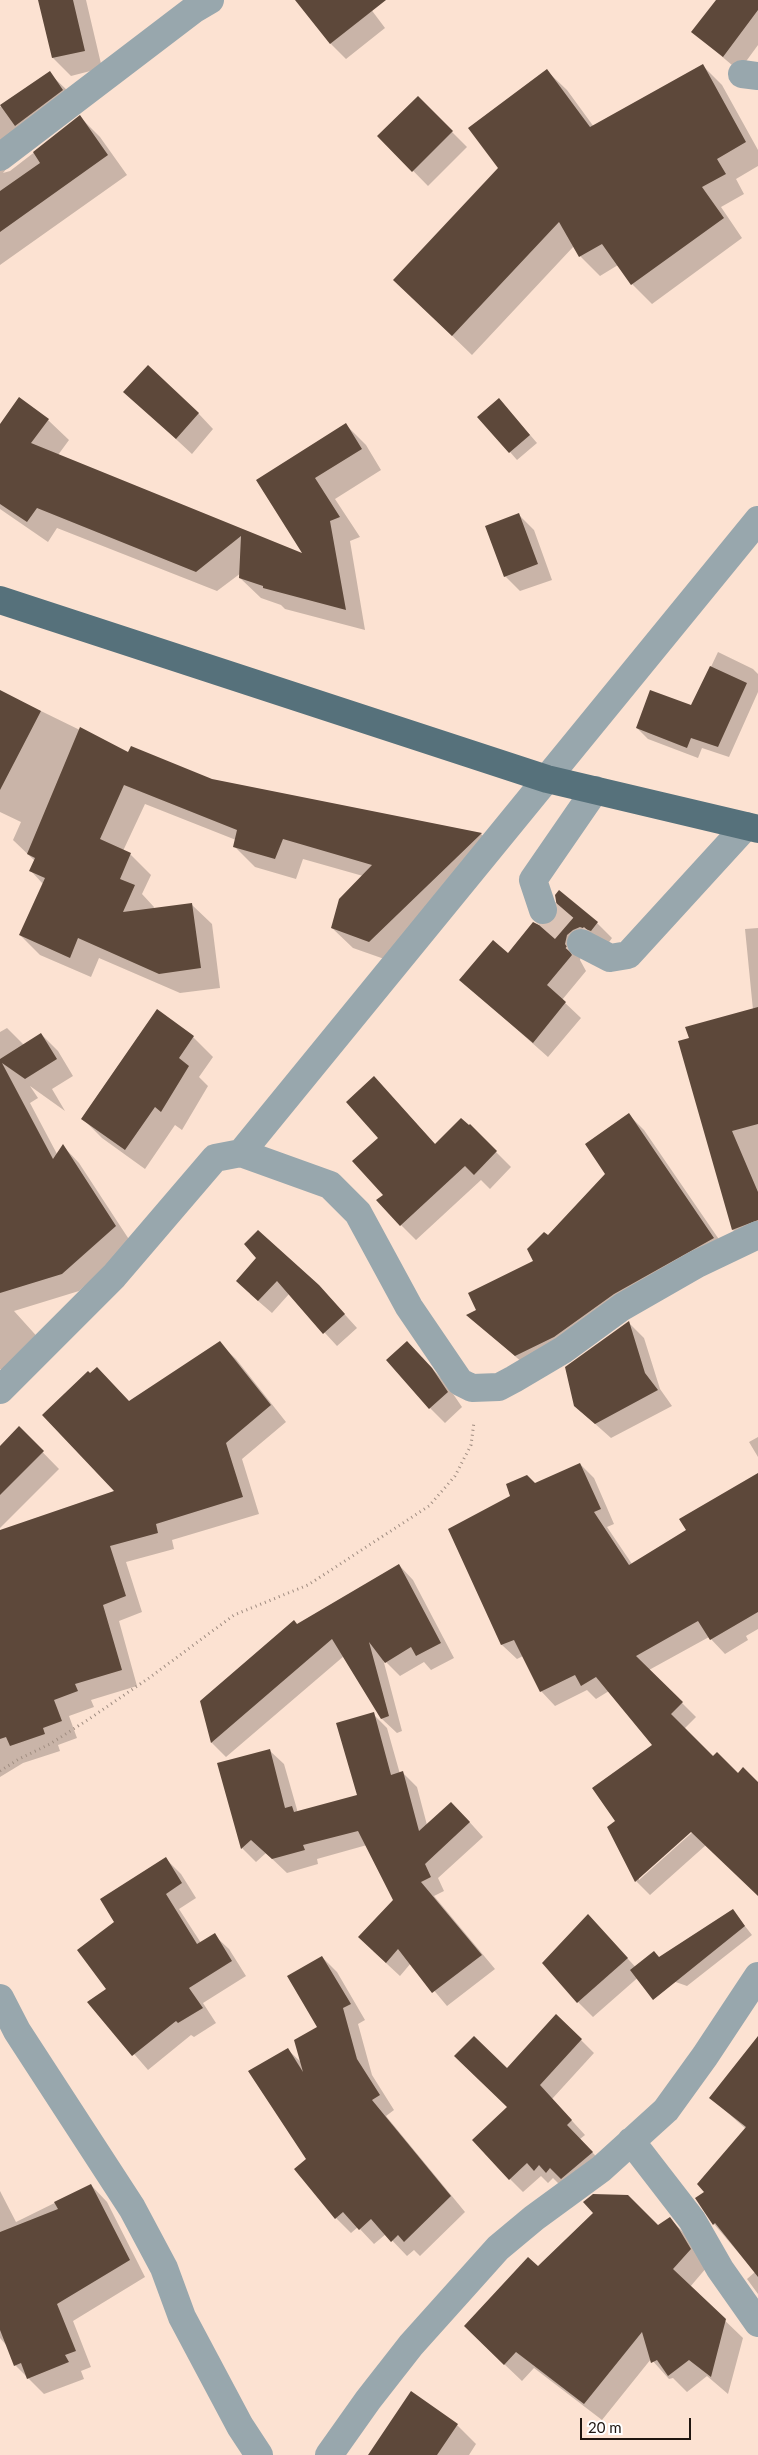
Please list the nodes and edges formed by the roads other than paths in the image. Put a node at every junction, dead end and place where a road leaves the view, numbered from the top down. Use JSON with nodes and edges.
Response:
{"nodes":[{"id":1,"x":210,"y":0,"type":"edge"},
{"id":2,"x":0,"y":157,"type":"edge"},
{"id":3,"x":758,"y":520,"type":"edge"},
{"id":4,"x":0,"y":600,"type":"edge"},
{"id":5,"x":548,"y":779,"type":"junction"},
{"id":6,"x":595,"y":790,"type":"junction"},
{"id":7,"x":752,"y":828,"type":"edge"},
{"id":8,"x":543,"y":910,"type":"tunnel mouth"},
{"id":9,"x":581,"y":943,"type":"tunnel mouth"},
{"id":10,"x":242,"y":1153,"type":"junction"},
{"id":11,"x":758,"y":1235,"type":"edge"},
{"id":12,"x":0,"y":1390,"type":"edge"},
{"id":13,"x":758,"y":1976,"type":"edge"},
{"id":14,"x":0,"y":1998,"type":"edge"},
{"id":15,"x":631,"y":2141,"type":"junction"},
{"id":16,"x":758,"y":2323,"type":"edge"},
{"id":17,"x":259,"y":2455,"type":"edge"},
{"id":18,"x":329,"y":2455,"type":"edge"}],
"edges":[{"from":1,"to":2,"type":"street"},
{"from":3,"to":5,"type":"street"},
{"from":4,"to":5,"type":"main road"},
{"from":5,"to":6,"type":"main road"},
{"from":5,"to":10,"type":"street"},
{"from":6,"to":7,"type":"main road"},
{"from":6,"to":8,"type":"street"},
{"from":7,"to":9,"type":"street"},
{"from":10,"to":11,"type":"street"},
{"from":10,"to":12,"type":"street"},
{"from":13,"to":15,"type":"street"},
{"from":14,"to":17,"type":"street"},
{"from":15,"to":16,"type":"street"},
{"from":15,"to":18,"type":"street"}]}
